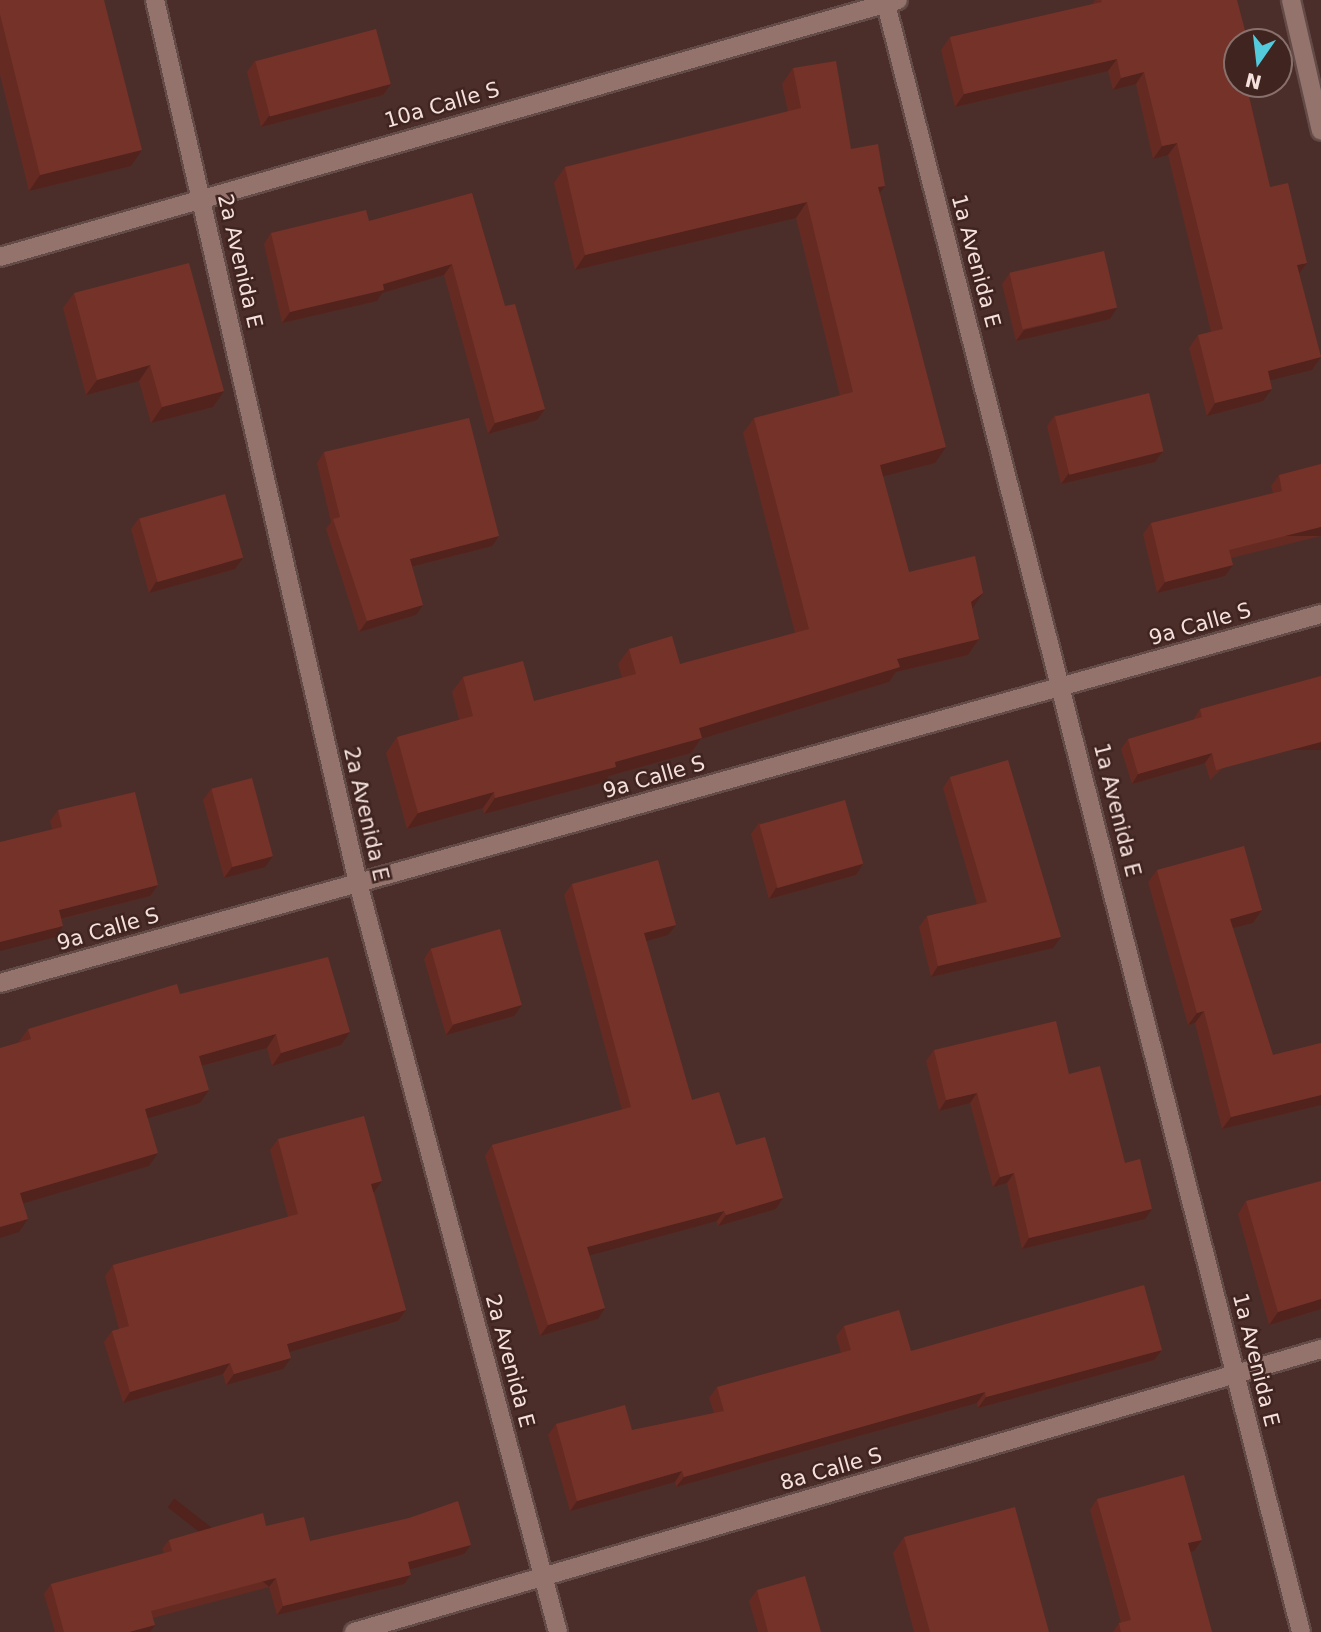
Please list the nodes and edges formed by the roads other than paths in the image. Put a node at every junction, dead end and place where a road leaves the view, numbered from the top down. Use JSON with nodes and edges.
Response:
{"nodes":[{"id":1,"x":155,"y":0,"type":"edge"},
{"id":2,"x":1291,"y":0,"type":"edge"},
{"id":3,"x":890,"y":1,"type":"edge"},
{"id":4,"x":1321,"y":131,"type":"edge"},
{"id":5,"x":202,"y":197,"type":"junction"},
{"id":6,"x":0,"y":257,"type":"edge"},
{"id":7,"x":1321,"y":614,"type":"edge"},
{"id":8,"x":1063,"y":686,"type":"junction"},
{"id":9,"x":358,"y":883,"type":"junction"},
{"id":10,"x":0,"y":983,"type":"edge"},
{"id":11,"x":1321,"y":1349,"type":"edge"},
{"id":12,"x":1236,"y":1374,"type":"junction"},
{"id":13,"x":545,"y":1576,"type":"junction"},
{"id":14,"x":354,"y":1632,"type":"edge"},
{"id":15,"x":558,"y":1632,"type":"edge"},
{"id":16,"x":1301,"y":1632,"type":"edge"}],
"edges":[{"from":1,"to":5,"type":"street","name":"2a Avenida E"},
{"from":2,"to":4,"type":"street"},
{"from":3,"to":5,"type":"street","name":"10a Calle S"},
{"from":3,"to":8,"type":"street","name":"1a Avenida E"},
{"from":5,"to":6,"type":"street","name":"10a Calle S"},
{"from":5,"to":9,"type":"street","name":"2a Avenida E"},
{"from":7,"to":8,"type":"street","name":"9a Calle S"},
{"from":8,"to":9,"type":"street","name":"9a Calle S"},
{"from":8,"to":12,"type":"street","name":"1a Avenida E"},
{"from":9,"to":10,"type":"street","name":"9a Calle S"},
{"from":9,"to":13,"type":"street","name":"2a Avenida E"},
{"from":11,"to":12,"type":"street","name":"8a Calle S"},
{"from":12,"to":13,"type":"street","name":"8a Calle S"},
{"from":12,"to":16,"type":"street","name":"1a Avenida E"},
{"from":13,"to":14,"type":"street","name":"8a Calle S"},
{"from":13,"to":15,"type":"street","name":"2a Avenida E"}]}
